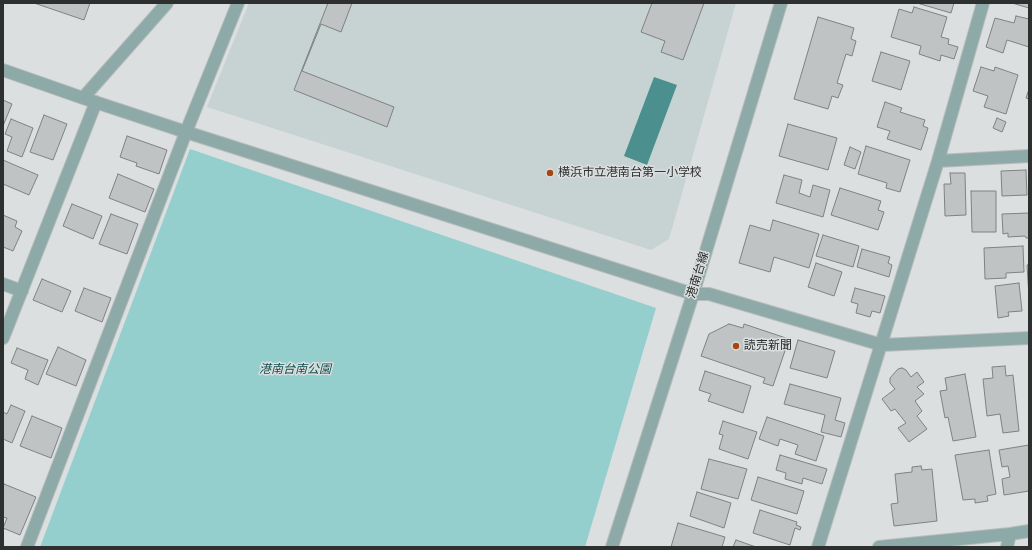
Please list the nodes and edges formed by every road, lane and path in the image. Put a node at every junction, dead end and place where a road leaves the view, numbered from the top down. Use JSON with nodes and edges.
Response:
{"nodes":[{"id":1,"x":167,"y":3,"type":"edge"},
{"id":2,"x":238,"y":3,"type":"edge"},
{"id":3,"x":781,"y":3,"type":"edge"},
{"id":4,"x":983,"y":3,"type":"edge"},
{"id":5,"x":3,"y":70,"type":"edge"},
{"id":6,"x":83,"y":98,"type":"junction"},
{"id":7,"x":96,"y":102,"type":"junction"},
{"id":8,"x":186,"y":132,"type":"junction"},
{"id":9,"x":1029,"y":156,"type":"edge"},
{"id":10,"x":938,"y":161,"type":"junction"},
{"id":11,"x":3,"y":284,"type":"edge"},
{"id":12,"x":22,"y":291,"type":"junction"},
{"id":13,"x":693,"y":294,"type":"junction"},
{"id":14,"x":3,"y":338,"type":"edge"},
{"id":15,"x":1029,"y":338,"type":"edge"},
{"id":16,"x":882,"y":345,"type":"junction"},
{"id":17,"x":1029,"y":531,"type":"edge"},
{"id":18,"x":1010,"y":534,"type":"junction"},
{"id":19,"x":28,"y":547,"type":"edge"},
{"id":20,"x":612,"y":547,"type":"edge"},
{"id":21,"x":818,"y":547,"type":"edge"},
{"id":22,"x":879,"y":547,"type":"edge"},
{"id":23,"x":1007,"y":547,"type":"edge"}],
"edges":[{"from":1,"to":6,"type":"street"},
{"from":2,"to":8,"type":"street"},
{"from":3,"to":13,"type":"street","name":"港南台線"},
{"from":4,"to":10,"type":"street"},
{"from":5,"to":6,"type":"street"},
{"from":6,"to":7,"type":"street"},
{"from":7,"to":8,"type":"street"},
{"from":7,"to":12,"type":"street"},
{"from":8,"to":13,"type":"street"},
{"from":8,"to":19,"type":"street"},
{"from":9,"to":10,"type":"street"},
{"from":10,"to":16,"type":"street"},
{"from":11,"to":12,"type":"street"},
{"from":12,"to":14,"type":"street"},
{"from":13,"to":16,"type":"street"},
{"from":13,"to":20,"type":"street","name":"港南台線"},
{"from":15,"to":16,"type":"street"},
{"from":16,"to":21,"type":"street"},
{"from":17,"to":18,"type":"street"},
{"from":18,"to":22,"type":"street"},
{"from":18,"to":23,"type":"street"}]}
